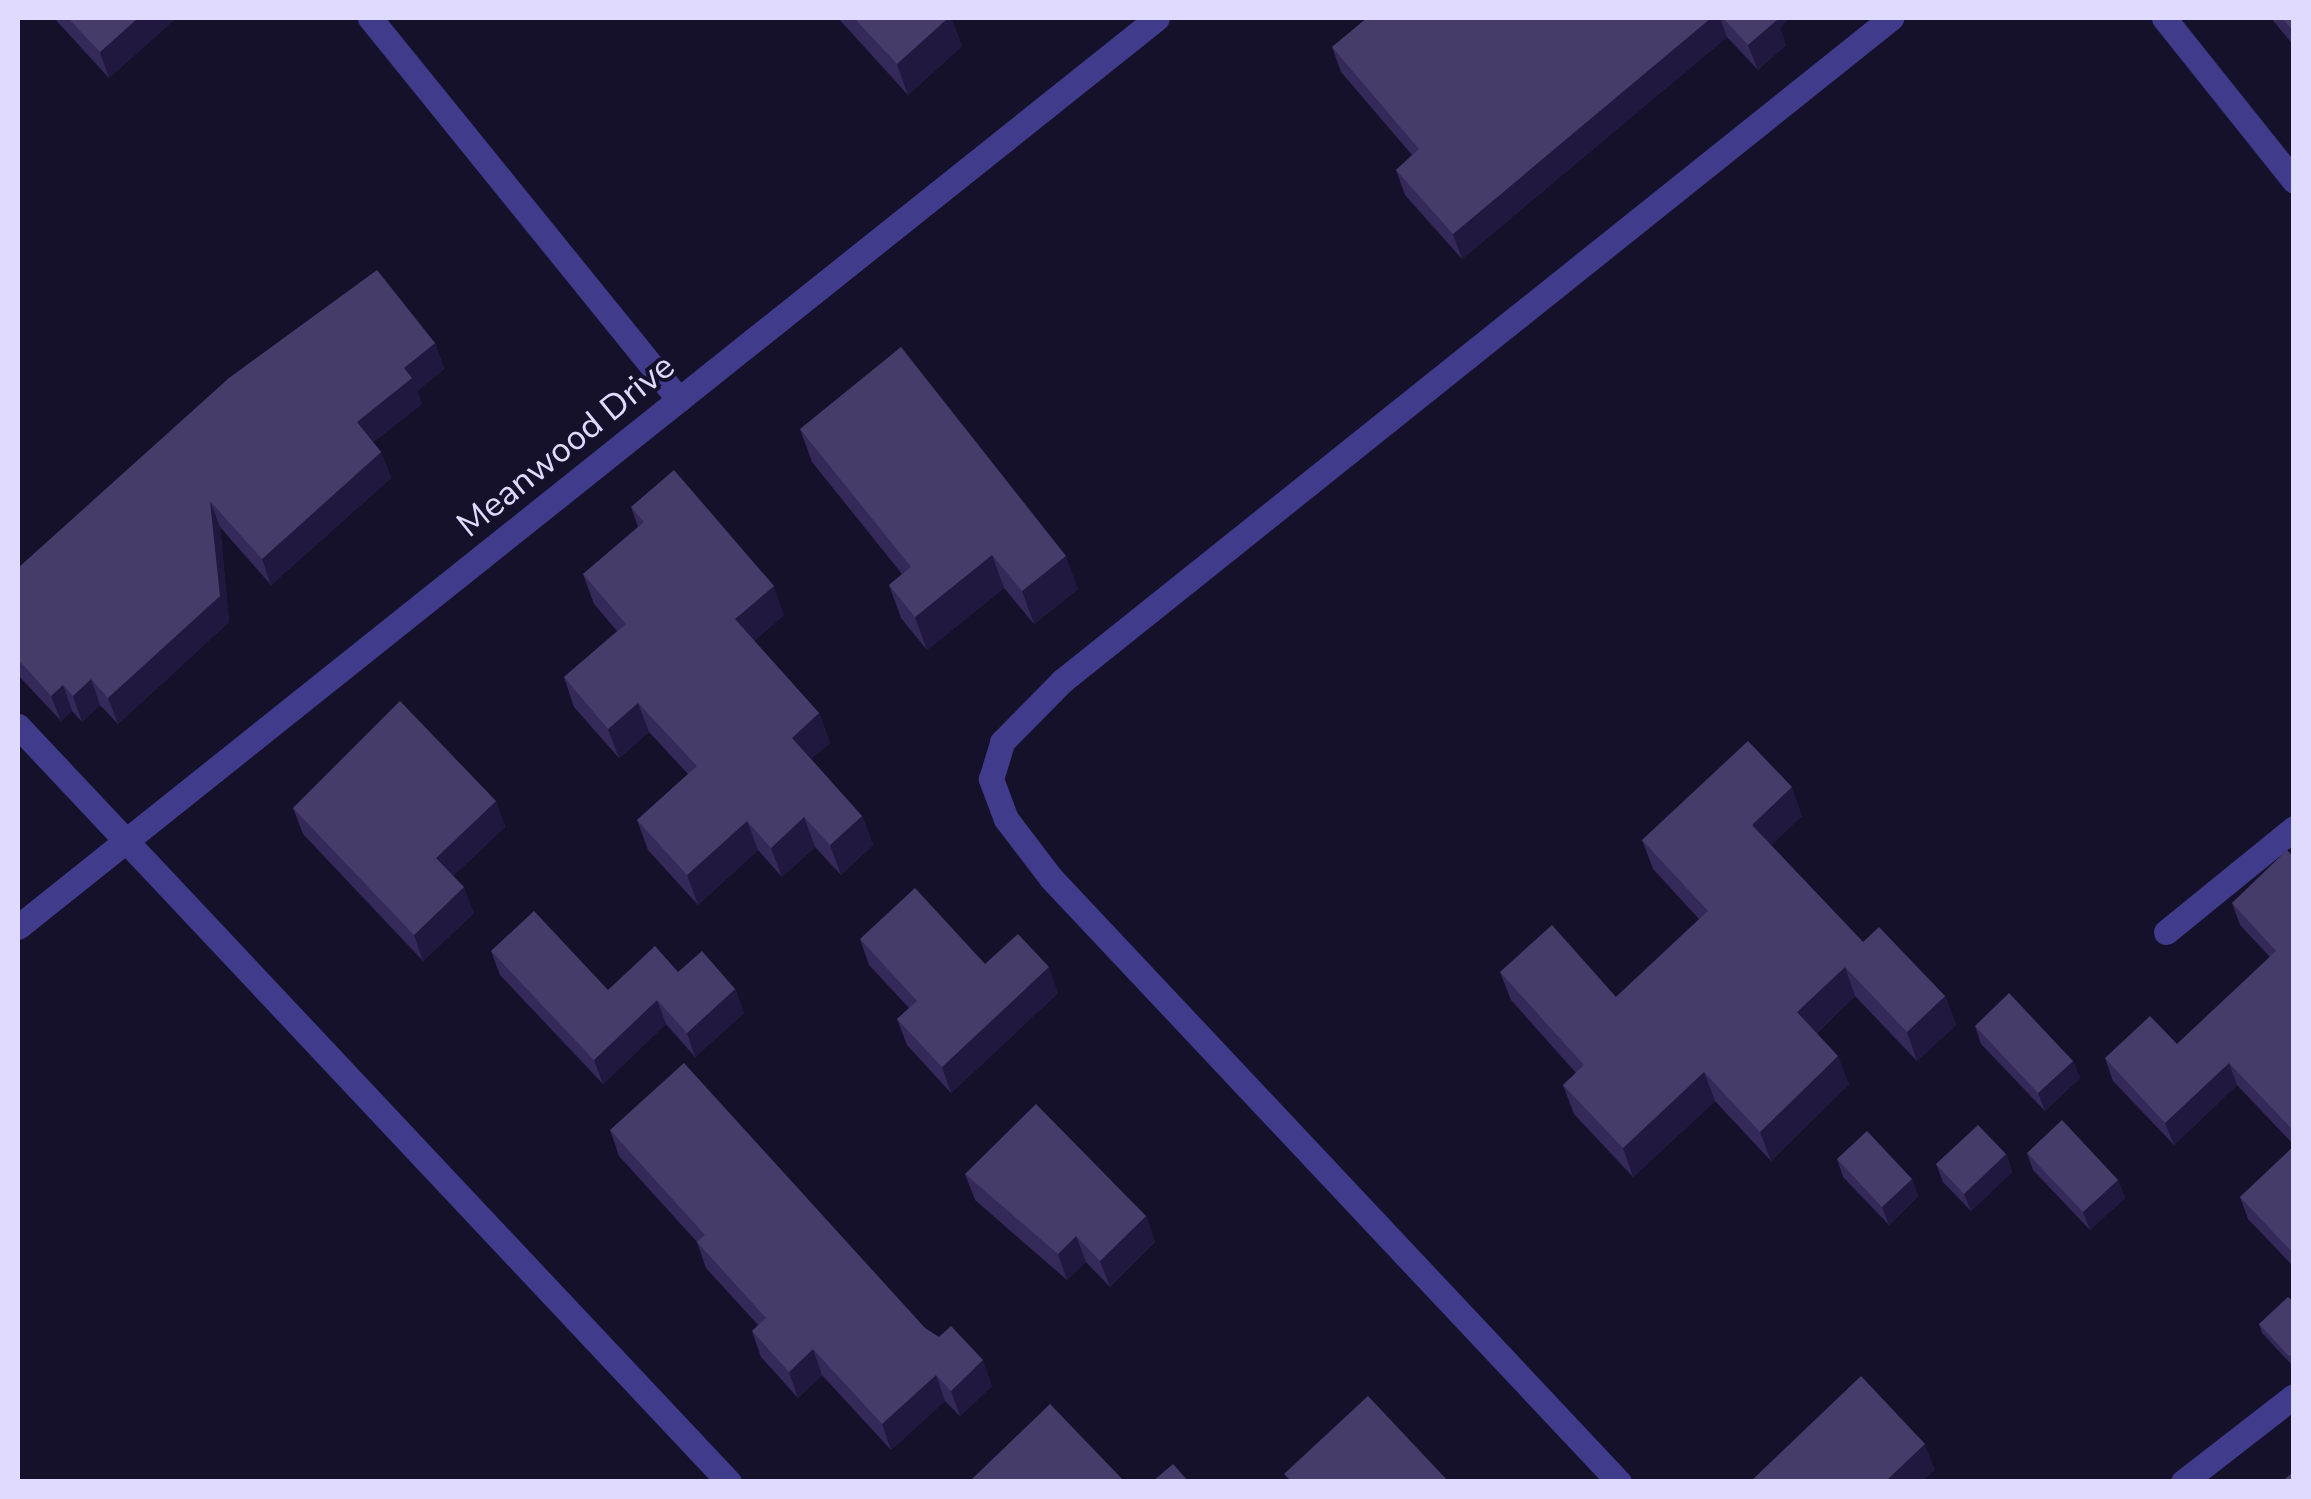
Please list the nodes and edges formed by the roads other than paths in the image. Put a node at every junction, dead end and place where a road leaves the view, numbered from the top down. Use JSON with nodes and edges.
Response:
{"nodes":[{"id":1,"x":370,"y":18,"type":"edge"},
{"id":2,"x":1157,"y":18,"type":"edge"},
{"id":3,"x":1891,"y":18,"type":"edge"},
{"id":4,"x":2164,"y":18,"type":"edge"},
{"id":5,"x":2294,"y":181,"type":"edge"},
{"id":6,"x":678,"y":400,"type":"junction"},
{"id":7,"x":18,"y":726,"type":"edge"},
{"id":8,"x":2294,"y":828,"type":"edge"},
{"id":9,"x":130,"y":839,"type":"junction"},
{"id":10,"x":18,"y":927,"type":"edge"},
{"id":11,"x":2166,"y":932,"type":"dead end"},
{"id":12,"x":2294,"y":1396,"type":"edge"},
{"id":13,"x":729,"y":1482,"type":"edge"},
{"id":14,"x":1619,"y":1482,"type":"edge"},
{"id":15,"x":2182,"y":1482,"type":"edge"}],
"edges":[{"from":1,"to":6,"type":"street"},
{"from":2,"to":6,"type":"street","name":"Meanwood Drive"},
{"from":3,"to":14,"type":"street"},
{"from":4,"to":5,"type":"street"},
{"from":6,"to":9,"type":"street","name":"Meanwood Drive"},
{"from":7,"to":9,"type":"street"},
{"from":8,"to":11,"type":"street"},
{"from":9,"to":10,"type":"street","name":"Meanwood Drive"},
{"from":9,"to":13,"type":"street"},
{"from":12,"to":15,"type":"street"}]}
